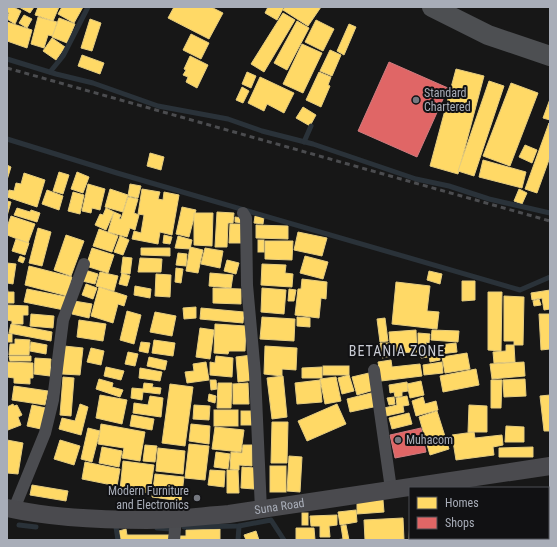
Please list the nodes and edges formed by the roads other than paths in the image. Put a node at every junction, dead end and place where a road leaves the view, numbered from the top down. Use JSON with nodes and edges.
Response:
{"nodes":[{"id":1,"x":432,"y":7,"type":"edge"},
{"id":2,"x":550,"y":56,"type":"edge"},
{"id":3,"x":243,"y":213,"type":"dead end"},
{"id":4,"x":84,"y":264,"type":"dead end"},
{"id":5,"x":374,"y":370,"type":"dead end"},
{"id":6,"x":550,"y":466,"type":"edge"},
{"id":7,"x":392,"y":489,"type":"junction"},
{"id":8,"x":10,"y":508,"type":"edge"},
{"id":9,"x":261,"y":510,"type":"junction"},
{"id":10,"x":176,"y":519,"type":"junction"},
{"id":11,"x":174,"y":540,"type":"edge"}],
"edges":[{"from":1,"to":2,"type":"main road"},
{"from":3,"to":9,"type":"street"},
{"from":4,"to":8,"type":"street"},
{"from":5,"to":7,"type":"street"},
{"from":6,"to":7,"type":"street","name":"Suna Road"},
{"from":7,"to":9,"type":"street","name":"Suna Road"},
{"from":8,"to":10,"type":"street","name":"Suna Road"},
{"from":9,"to":10,"type":"street","name":"Suna Road"},
{"from":10,"to":11,"type":"street"}]}
